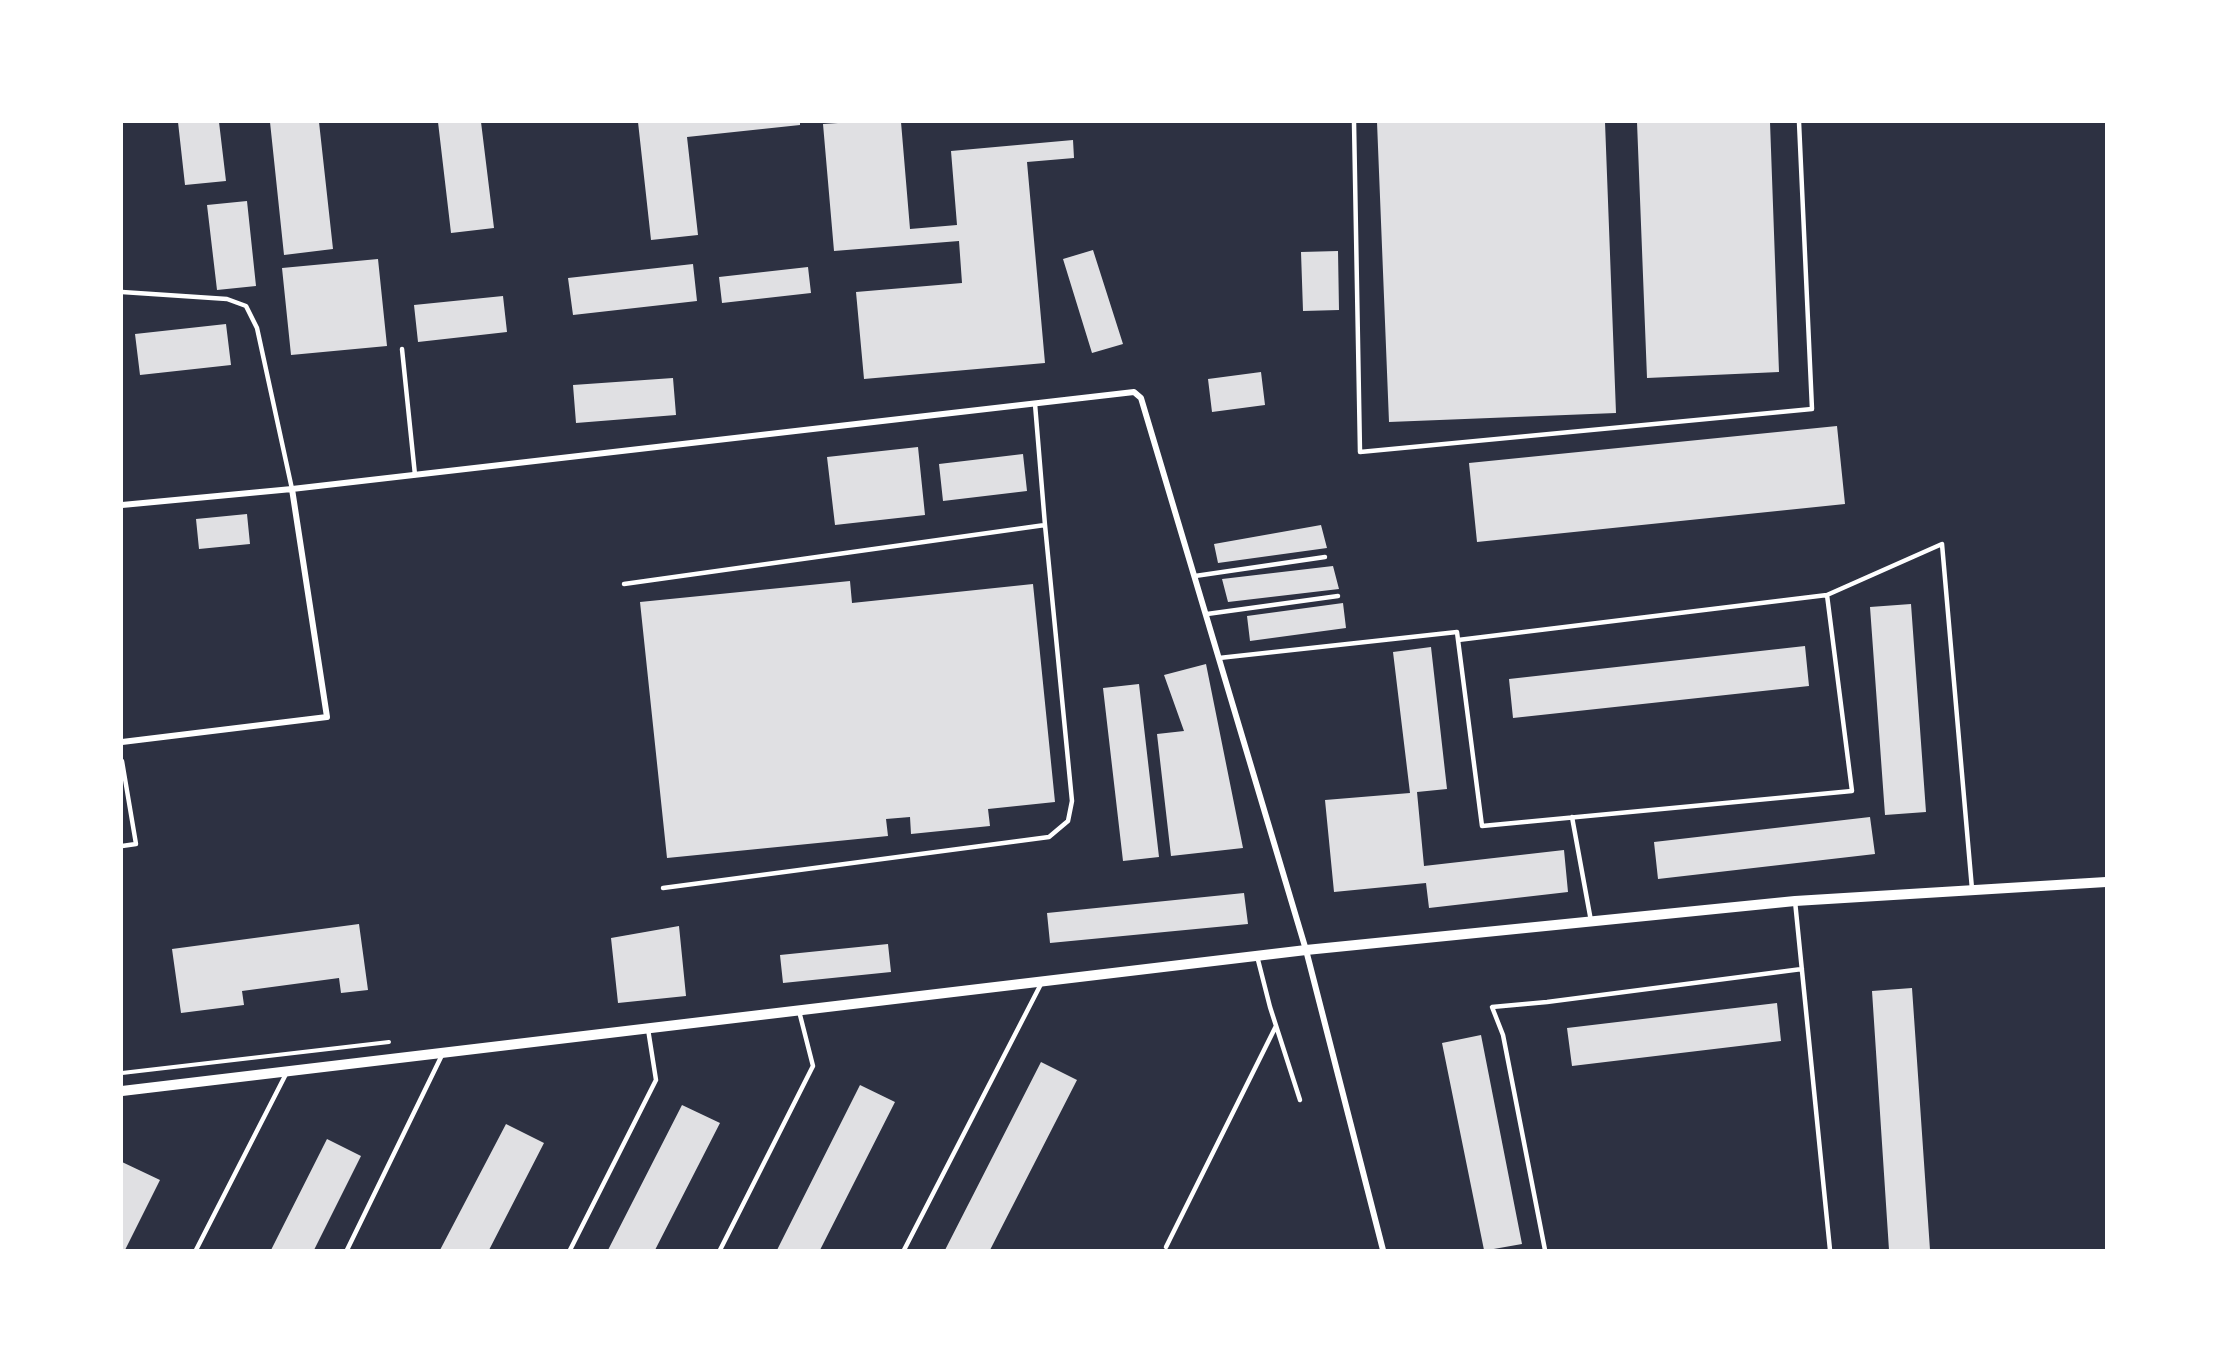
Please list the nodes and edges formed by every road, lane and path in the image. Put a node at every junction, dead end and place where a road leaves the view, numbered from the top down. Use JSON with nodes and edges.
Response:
{"nodes":[{"id":1,"x":1354,"y":122,"type":"edge"},
{"id":2,"x":1799,"y":122,"type":"edge"},
{"id":3,"x":122,"y":292,"type":"edge"},
{"id":4,"x":402,"y":348,"type":"dead end"},
{"id":5,"x":1035,"y":404,"type":"junction"},
{"id":6,"x":415,"y":475,"type":"junction"},
{"id":7,"x":292,"y":489,"type":"junction"},
{"id":8,"x":122,"y":505,"type":"edge"},
{"id":9,"x":1044,"y":525,"type":"junction"},
{"id":10,"x":1325,"y":557,"type":"dead end"},
{"id":11,"x":1195,"y":576,"type":"junction"},
{"id":12,"x":624,"y":584,"type":"dead end"},
{"id":13,"x":1827,"y":595,"type":"junction"},
{"id":14,"x":1338,"y":596,"type":"dead end"},
{"id":15,"x":1207,"y":614,"type":"junction"},
{"id":16,"x":1458,"y":640,"type":"junction"},
{"id":17,"x":1220,"y":658,"type":"junction"},
{"id":18,"x":122,"y":742,"type":"edge"},
{"id":19,"x":122,"y":761,"type":"edge"},
{"id":20,"x":1572,"y":817,"type":"junction"},
{"id":21,"x":122,"y":846,"type":"edge"},
{"id":22,"x":2106,"y":882,"type":"edge"},
{"id":23,"x":663,"y":888,"type":"dead end"},
{"id":24,"x":1972,"y":891,"type":"junction"},
{"id":25,"x":1795,"y":900,"type":"junction"},
{"id":26,"x":1591,"y":921,"type":"junction"},
{"id":27,"x":1306,"y":950,"type":"junction"},
{"id":28,"x":1257,"y":956,"type":"junction"},
{"id":29,"x":1802,"y":969,"type":"junction"},
{"id":30,"x":1041,"y":983,"type":"junction"},
{"id":31,"x":799,"y":1011,"type":"junction"},
{"id":32,"x":1276,"y":1026,"type":"junction"},
{"id":33,"x":648,"y":1029,"type":"junction"},
{"id":34,"x":443,"y":1053,"type":"junction"},
{"id":35,"x":287,"y":1072,"type":"junction"},
{"id":36,"x":122,"y":1091,"type":"edge"},
{"id":37,"x":1300,"y":1100,"type":"dead end"},
{"id":38,"x":1166,"y":1247,"type":"dead end"},
{"id":39,"x":196,"y":1251,"type":"edge"},
{"id":40,"x":347,"y":1251,"type":"edge"},
{"id":41,"x":570,"y":1251,"type":"edge"},
{"id":42,"x":720,"y":1251,"type":"edge"},
{"id":43,"x":904,"y":1251,"type":"edge"},
{"id":44,"x":1383,"y":1251,"type":"edge"},
{"id":45,"x":1545,"y":1251,"type":"edge"},
{"id":46,"x":1830,"y":1251,"type":"edge"}],
"edges":[{"from":1,"to":2,"type":"lane"},
{"from":3,"to":7,"type":"lane"},
{"from":4,"to":6,"type":"lane"},
{"from":5,"to":6,"type":"street"},
{"from":5,"to":9,"type":"lane"},
{"from":5,"to":11,"type":"street"},
{"from":6,"to":7,"type":"street"},
{"from":7,"to":8,"type":"street"},
{"from":7,"to":18,"type":"street"},
{"from":9,"to":12,"type":"lane"},
{"from":9,"to":23,"type":"lane"},
{"from":10,"to":11,"type":"lane"},
{"from":11,"to":15,"type":"street"},
{"from":13,"to":16,"type":"lane"},
{"from":13,"to":20,"type":"lane"},
{"from":13,"to":24,"type":"lane"},
{"from":14,"to":15,"type":"lane"},
{"from":15,"to":17,"type":"street"},
{"from":16,"to":17,"type":"lane"},
{"from":16,"to":20,"type":"lane"},
{"from":17,"to":27,"type":"street"},
{"from":19,"to":21,"type":"lane"},
{"from":20,"to":26,"type":"lane"},
{"from":22,"to":24,"type":"street"},
{"from":24,"to":25,"type":"street"},
{"from":25,"to":26,"type":"street"},
{"from":25,"to":29,"type":"lane"},
{"from":26,"to":27,"type":"street"},
{"from":27,"to":28,"type":"street"},
{"from":27,"to":44,"type":"street"},
{"from":28,"to":30,"type":"street"},
{"from":28,"to":32,"type":"lane"},
{"from":29,"to":45,"type":"lane"},
{"from":29,"to":46,"type":"lane"},
{"from":30,"to":31,"type":"street"},
{"from":30,"to":43,"type":"lane"},
{"from":31,"to":33,"type":"street"},
{"from":31,"to":42,"type":"lane"},
{"from":32,"to":37,"type":"lane"},
{"from":32,"to":38,"type":"lane"},
{"from":33,"to":34,"type":"street"},
{"from":33,"to":41,"type":"lane"},
{"from":34,"to":35,"type":"street"},
{"from":34,"to":40,"type":"lane"},
{"from":35,"to":36,"type":"street"},
{"from":35,"to":39,"type":"lane"}]}
